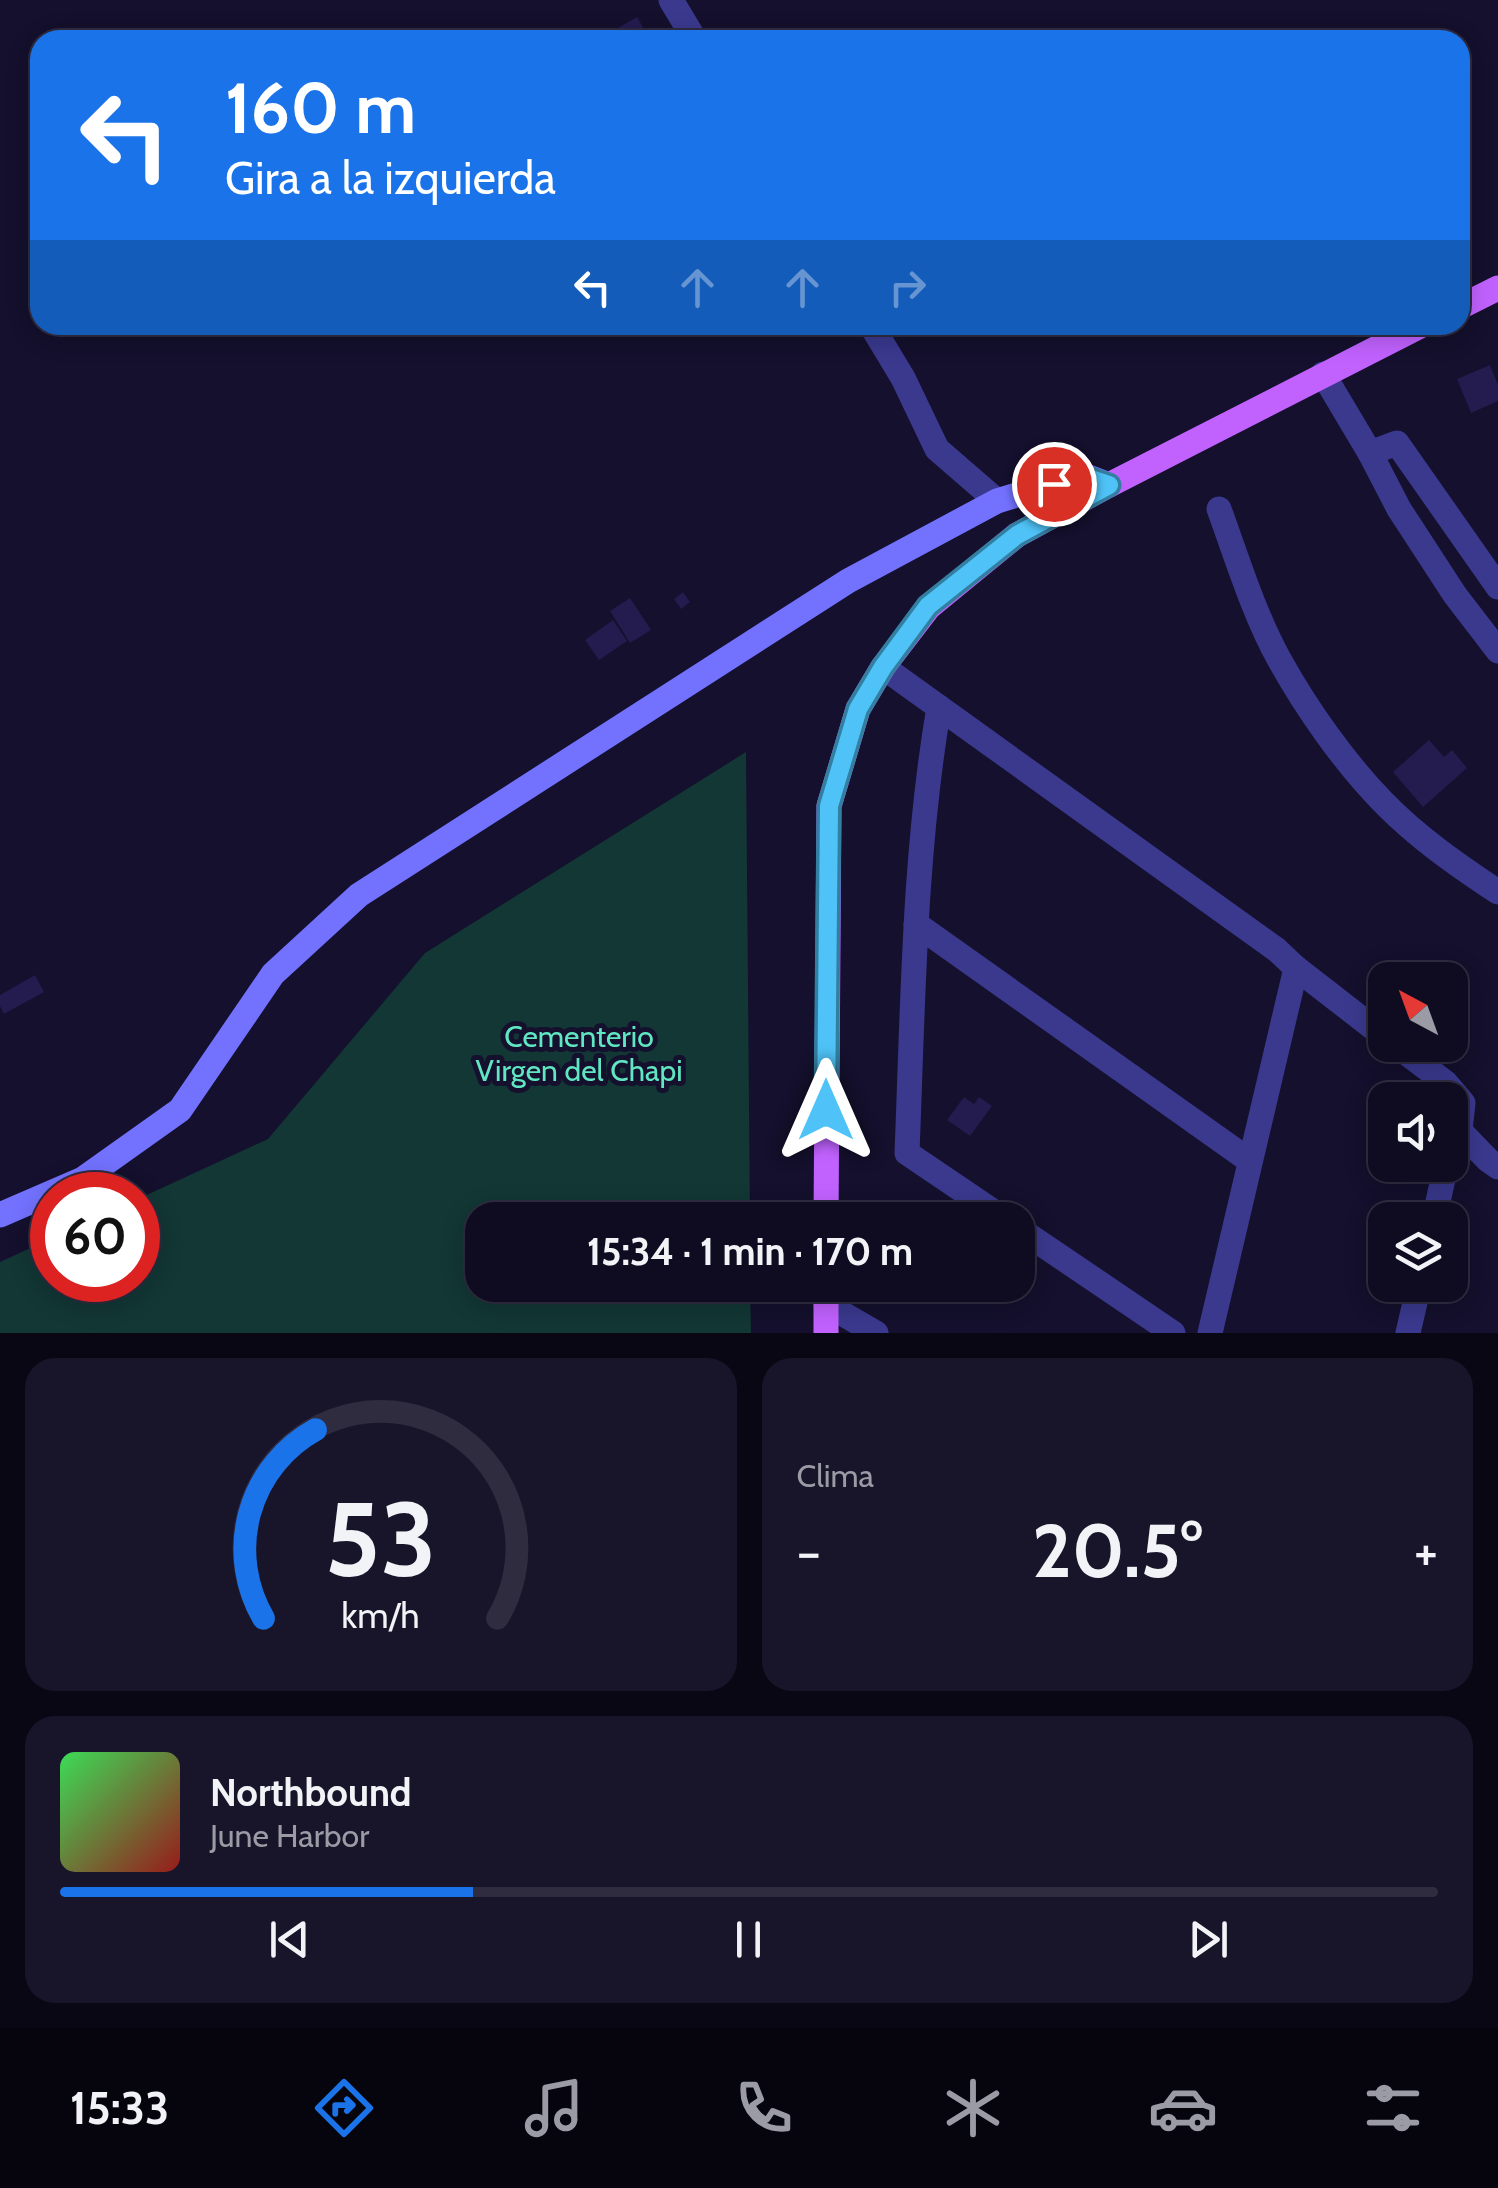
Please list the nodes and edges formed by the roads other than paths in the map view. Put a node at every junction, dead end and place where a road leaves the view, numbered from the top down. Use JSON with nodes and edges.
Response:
{"nodes":[{"id":1,"x":670,"y":0,"type":"edge"},
{"id":2,"x":689,"y":30,"type":"edge"},
{"id":3,"x":1498,"y":288,"type":"edge"},
{"id":4,"x":1470,"y":301,"type":"edge"},
{"id":5,"x":876,"y":335,"type":"edge"},
{"id":6,"x":1402,"y":335,"type":"edge"},
{"id":7,"x":1323,"y":374,"type":"junction"},
{"id":8,"x":1370,"y":453,"type":"junction"},
{"id":9,"x":1109,"y":485,"type":"junction"},
{"id":10,"x":996,"y":501,"type":"junction"},
{"id":11,"x":1219,"y":509,"type":"dead end"},
{"id":12,"x":1498,"y":587,"type":"edge"},
{"id":13,"x":1498,"y":651,"type":"edge"},
{"id":14,"x":883,"y":667,"type":"junction"},
{"id":15,"x":939,"y":707,"type":"junction"},
{"id":16,"x":1498,"y":892,"type":"edge"},
{"id":17,"x":916,"y":924,"type":"junction"},
{"id":18,"x":1296,"y":968,"type":"junction"},
{"id":19,"x":1368,"y":1024,"type":"edge"},
{"id":20,"x":1418,"y":1062,"type":"edge"},
{"id":21,"x":1443,"y":1082,"type":"edge"},
{"id":22,"x":1468,"y":1139,"type":"edge"},
{"id":23,"x":1250,"y":1161,"type":"junction"},
{"id":24,"x":1498,"y":1167,"type":"edge"},
{"id":25,"x":826,"y":1202,"type":"edge"},
{"id":26,"x":979,"y":1202,"type":"edge"},
{"id":27,"x":0,"y":1215,"type":"edge"},
{"id":28,"x":1035,"y":1240,"type":"edge"},
{"id":29,"x":826,"y":1302,"type":"edge"},
{"id":30,"x":836,"y":1302,"type":"edge"},
{"id":31,"x":1415,"y":1302,"type":"edge"},
{"id":32,"x":826,"y":1333,"type":"edge"},
{"id":33,"x":876,"y":1333,"type":"edge"},
{"id":34,"x":1173,"y":1333,"type":"edge"},
{"id":35,"x":1210,"y":1333,"type":"edge"},
{"id":36,"x":1408,"y":1333,"type":"edge"}],
"edges":[{"from":1,"to":2,"type":"street"},
{"from":3,"to":4,"type":"main road"},
{"from":5,"to":10,"type":"street"},
{"from":6,"to":7,"type":"main road"},
{"from":7,"to":8,"type":"street"},
{"from":7,"to":9,"type":"main road"},
{"from":8,"to":12,"type":"street"},
{"from":8,"to":13,"type":"street"},
{"from":9,"to":10,"type":"street"},
{"from":9,"to":14,"type":"main road"},
{"from":10,"to":27,"type":"street"},
{"from":11,"to":16,"type":"street"},
{"from":14,"to":15,"type":"street"},
{"from":14,"to":25,"type":"main road"},
{"from":15,"to":17,"type":"street"},
{"from":15,"to":18,"type":"street"},
{"from":17,"to":23,"type":"street"},
{"from":17,"to":26,"type":"street"},
{"from":18,"to":19,"type":"street"},
{"from":18,"to":23,"type":"street"},
{"from":20,"to":21,"type":"street"},
{"from":22,"to":24,"type":"street"},
{"from":23,"to":35,"type":"street"},
{"from":28,"to":34,"type":"street"},
{"from":29,"to":32,"type":"main road"},
{"from":30,"to":33,"type":"street"},
{"from":31,"to":36,"type":"street"}]}
